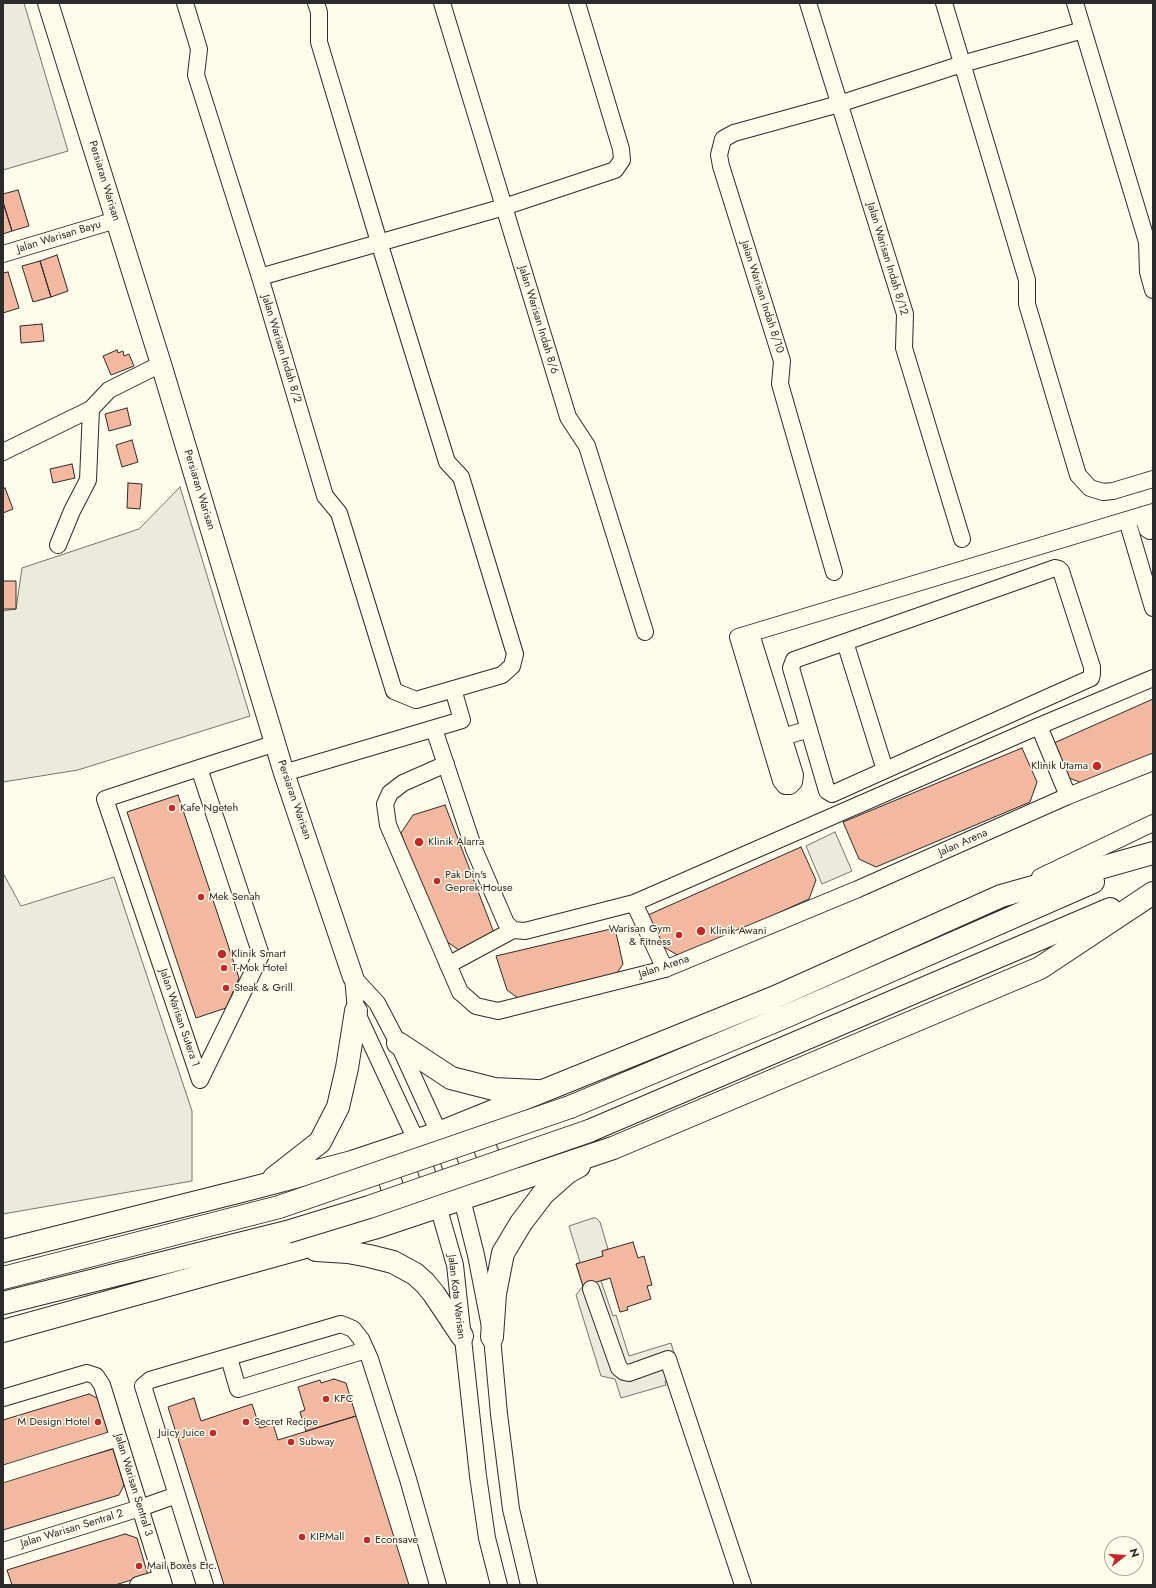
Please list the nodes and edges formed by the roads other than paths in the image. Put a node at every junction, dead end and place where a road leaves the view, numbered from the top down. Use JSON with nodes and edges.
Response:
{"nodes":[{"id":1,"x":48,"y":3,"type":"edge"},
{"id":2,"x":184,"y":3,"type":"edge"},
{"id":3,"x":316,"y":3,"type":"edge"},
{"id":4,"x":442,"y":3,"type":"edge"},
{"id":5,"x":577,"y":3,"type":"edge"},
{"id":6,"x":808,"y":3,"type":"edge"},
{"id":7,"x":944,"y":3,"type":"edge"},
{"id":8,"x":1075,"y":3,"type":"edge"},
{"id":9,"x":1083,"y":30,"type":"junction"},
{"id":10,"x":962,"y":64,"type":"junction"},
{"id":11,"x":839,"y":104,"type":"junction"},
{"id":12,"x":504,"y":207,"type":"junction"},
{"id":13,"x":116,"y":220,"type":"junction"},
{"id":14,"x":379,"y":242,"type":"junction"},
{"id":15,"x":3,"y":254,"type":"edge"},
{"id":16,"x":260,"y":277,"type":"junction"},
{"id":17,"x":1153,"y":290,"type":"edge"},
{"id":18,"x":161,"y":364,"type":"junction"},
{"id":19,"x":91,"y":409,"type":"junction"},
{"id":20,"x":3,"y":452,"type":"edge"},
{"id":21,"x":1153,"y":479,"type":"edge"},
{"id":22,"x":1148,"y":514,"type":"edge"},
{"id":23,"x":1127,"y":520,"type":"junction"},
{"id":24,"x":1153,"y":530,"type":"edge"},
{"id":25,"x":962,"y":539,"type":"dead end"},
{"id":26,"x":58,"y":545,"type":"dead end"},
{"id":27,"x":834,"y":572,"type":"dead end"},
{"id":28,"x":1153,"y":608,"type":"edge"},
{"id":29,"x":644,"y":632,"type":"dead end"},
{"id":30,"x":744,"y":636,"type":"junction"},
{"id":31,"x":845,"y":642,"type":"junction"},
{"id":32,"x":1153,"y":678,"type":"edge"},
{"id":33,"x":453,"y":689,"type":"junction"},
{"id":34,"x":1039,"y":726,"type":"junction"},
{"id":35,"x":434,"y":729,"type":"junction"},
{"id":36,"x":809,"y":729,"type":"junction"},
{"id":37,"x":783,"y":737,"type":"junction"},
{"id":38,"x":276,"y":743,"type":"junction"},
{"id":39,"x":1153,"y":762,"type":"edge"},
{"id":40,"x":446,"y":764,"type":"junction"},
{"id":41,"x":200,"y":768,"type":"junction"},
{"id":42,"x":884,"y":770,"type":"junction"},
{"id":43,"x":284,"y":773,"type":"junction"},
{"id":44,"x":1068,"y":796,"type":"junction"},
{"id":45,"x":1153,"y":823,"type":"edge"},
{"id":46,"x":1153,"y":854,"type":"edge"},
{"id":47,"x":1153,"y":892,"type":"edge"},
{"id":48,"x":1001,"y":896,"type":"junction"},
{"id":49,"x":634,"y":902,"type":"junction"},
{"id":50,"x":513,"y":930,"type":"junction"},
{"id":51,"x":448,"y":965,"type":"junction"},
{"id":52,"x":665,"y":970,"type":"junction"},
{"id":53,"x":353,"y":977,"type":"junction"},
{"id":54,"x":356,"y":1012,"type":"junction"},
{"id":55,"x":398,"y":1043,"type":"junction"},
{"id":56,"x":540,"y":1091,"type":"junction"},
{"id":57,"x":508,"y":1105,"type":"junction"},
{"id":58,"x":439,"y":1133,"type":"junction"},
{"id":59,"x":416,"y":1140,"type":"junction"},
{"id":60,"x":613,"y":1148,"type":"junction"},
{"id":61,"x":352,"y":1162,"type":"junction"},
{"id":62,"x":535,"y":1174,"type":"junction"},
{"id":63,"x":249,"y":1189,"type":"junction"},
{"id":64,"x":462,"y":1199,"type":"junction"},
{"id":65,"x":438,"y":1206,"type":"junction"},
{"id":66,"x":374,"y":1228,"type":"junction"},
{"id":67,"x":293,"y":1241,"type":"junction"},
{"id":68,"x":3,"y":1250,"type":"edge"},
{"id":69,"x":3,"y":1278,"type":"edge"},
{"id":70,"x":591,"y":1289,"type":"dead end"},
{"id":71,"x":3,"y":1303,"type":"edge"},
{"id":72,"x":3,"y":1331,"type":"edge"},
{"id":73,"x":462,"y":1336,"type":"junction"},
{"id":74,"x":492,"y":1337,"type":"junction"},
{"id":75,"x":366,"y":1350,"type":"junction"},
{"id":76,"x":229,"y":1358,"type":"junction"},
{"id":77,"x":3,"y":1398,"type":"edge"},
{"id":78,"x":118,"y":1438,"type":"junction"},
{"id":79,"x":3,"y":1474,"type":"edge"},
{"id":80,"x":177,"y":1495,"type":"junction"},
{"id":81,"x":140,"y":1508,"type":"junction"},
{"id":82,"x":3,"y":1551,"type":"edge"},
{"id":83,"x":163,"y":1581,"type":"edge"},
{"id":84,"x":138,"y":1585,"type":"edge"},
{"id":85,"x":205,"y":1585,"type":"edge"},
{"id":86,"x":438,"y":1585,"type":"edge"},
{"id":87,"x":499,"y":1585,"type":"edge"},
{"id":88,"x":529,"y":1585,"type":"edge"},
{"id":89,"x":743,"y":1585,"type":"edge"}],
"edges":[{"from":1,"to":13,"type":"main road","name":"Persiaran Warisan"},
{"from":2,"to":16,"type":"street","name":"Jalan Warisan Indah 8/2"},
{"from":3,"to":14,"type":"street"},
{"from":4,"to":12,"type":"street","name":"Jalan Warisan Indah 8/6"},
{"from":5,"to":12,"type":"street"},
{"from":6,"to":11,"type":"street","name":"Jalan Warisan Indah 8/12"},
{"from":7,"to":10,"type":"street"},
{"from":8,"to":9,"type":"street"},
{"from":9,"to":10,"type":"street"},
{"from":9,"to":17,"type":"street"},
{"from":10,"to":11,"type":"street"},
{"from":10,"to":21,"type":"street"},
{"from":11,"to":25,"type":"street","name":"Jalan Warisan Indah 8/12"},
{"from":11,"to":27,"type":"street","name":"Jalan Warisan Indah 8/10"},
{"from":12,"to":14,"type":"street"},
{"from":12,"to":29,"type":"street","name":"Jalan Warisan Indah 8/6"},
{"from":13,"to":15,"type":"street","name":"Jalan Warisan Bayu"},
{"from":13,"to":18,"type":"main road","name":"Persiaran Warisan"},
{"from":14,"to":16,"type":"street"},
{"from":14,"to":33,"type":"street"},
{"from":16,"to":33,"type":"street","name":"Jalan Warisan Indah 8/2"},
{"from":18,"to":19,"type":"street"},
{"from":18,"to":38,"type":"main road","name":"Persiaran Warisan"},
{"from":19,"to":20,"type":"street"},
{"from":19,"to":26,"type":"street"},
{"from":22,"to":23,"type":"street"},
{"from":22,"to":24,"type":"street"},
{"from":23,"to":28,"type":"street"},
{"from":23,"to":30,"type":"street"},
{"from":30,"to":37,"type":"street"},
{"from":30,"to":37,"type":"street"},
{"from":31,"to":36,"type":"street"},
{"from":31,"to":42,"type":"street"},
{"from":31,"to":42,"type":"street"},
{"from":32,"to":34,"type":"street"},
{"from":33,"to":35,"type":"street"},
{"from":34,"to":44,"type":"street"},
{"from":34,"to":49,"type":"street"},
{"from":35,"to":40,"type":"street"},
{"from":35,"to":43,"type":"street"},
{"from":36,"to":37,"type":"street"},
{"from":36,"to":42,"type":"street"},
{"from":38,"to":41,"type":"street","name":"Jalan Warisan Sutera 1"},
{"from":38,"to":43,"type":"main road","name":"Persiaran Warisan"},
{"from":39,"to":44,"type":"street","name":"Jalan Arena"},
{"from":40,"to":50,"type":"street"},
{"from":40,"to":51,"type":"street","name":"Jalan Arena"},
{"from":41,"to":41,"type":"street","name":"Jalan Warisan Sutera 1"},
{"from":43,"to":53,"type":"main road","name":"Persiaran Warisan"},
{"from":44,"to":52,"type":"street","name":"Jalan Arena"},
{"from":45,"to":48,"type":"street"},
{"from":46,"to":48,"type":"highway"},
{"from":46,"to":69,"type":"highway","bridge":true},
{"from":47,"to":60,"type":"highway"},
{"from":47,"to":67,"type":"highway","bridge":true},
{"from":48,"to":56,"type":"highway"},
{"from":49,"to":50,"type":"street"},
{"from":49,"to":52,"type":"street"},
{"from":50,"to":51,"type":"street"},
{"from":51,"to":52,"type":"street","name":"Jalan Arena"},
{"from":53,"to":54,"type":"street","name":"Jalan Kota Warisan"},
{"from":53,"to":55,"type":"street"},
{"from":54,"to":59,"type":"street","name":"Jalan Kota Warisan"},
{"from":54,"to":63,"type":"highway"},
{"from":55,"to":56,"type":"highway"},
{"from":55,"to":58,"type":"street"},
{"from":56,"to":57,"type":"highway"},
{"from":57,"to":58,"type":"highway"},
{"from":57,"to":62,"type":"highway"},
{"from":58,"to":59,"type":"highway"},
{"from":58,"to":64,"type":"street"},
{"from":59,"to":61,"type":"highway"},
{"from":59,"to":65,"type":"street","name":"Jalan Kota Warisan"},
{"from":60,"to":62,"type":"highway"},
{"from":60,"to":74,"type":"highway"},
{"from":61,"to":63,"type":"highway"},
{"from":61,"to":66,"type":"highway"},
{"from":62,"to":64,"type":"highway"},
{"from":63,"to":68,"type":"highway"},
{"from":64,"to":65,"type":"highway"},
{"from":64,"to":74,"type":"street"},
{"from":65,"to":66,"type":"highway"},
{"from":65,"to":73,"type":"street","name":"Jalan Kota Warisan"},
{"from":66,"to":67,"type":"highway"},
{"from":67,"to":71,"type":"highway"},
{"from":67,"to":72,"type":"highway"},
{"from":67,"to":73,"type":"highway"},
{"from":70,"to":89,"type":"street"},
{"from":73,"to":87,"type":"street","name":"Jalan Kota Warisan"},
{"from":74,"to":88,"type":"street"},
{"from":75,"to":76,"type":"street"},
{"from":75,"to":76,"type":"street"},
{"from":75,"to":86,"type":"street"},
{"from":76,"to":80,"type":"street"},
{"from":77,"to":78,"type":"street","name":"Jalan Warisan Sentral 3"},
{"from":78,"to":79,"type":"street"},
{"from":78,"to":81,"type":"street","name":"Jalan Warisan Sentral 3"},
{"from":80,"to":81,"type":"street","name":"Jalan Warisan Sentral 2"},
{"from":80,"to":85,"type":"street"},
{"from":81,"to":82,"type":"street","name":"Jalan Warisan Sentral 2"},
{"from":81,"to":83,"type":"street","name":"Jalan Warisan Sentral 3"},
{"from":83,"to":84,"type":"street"}]}
